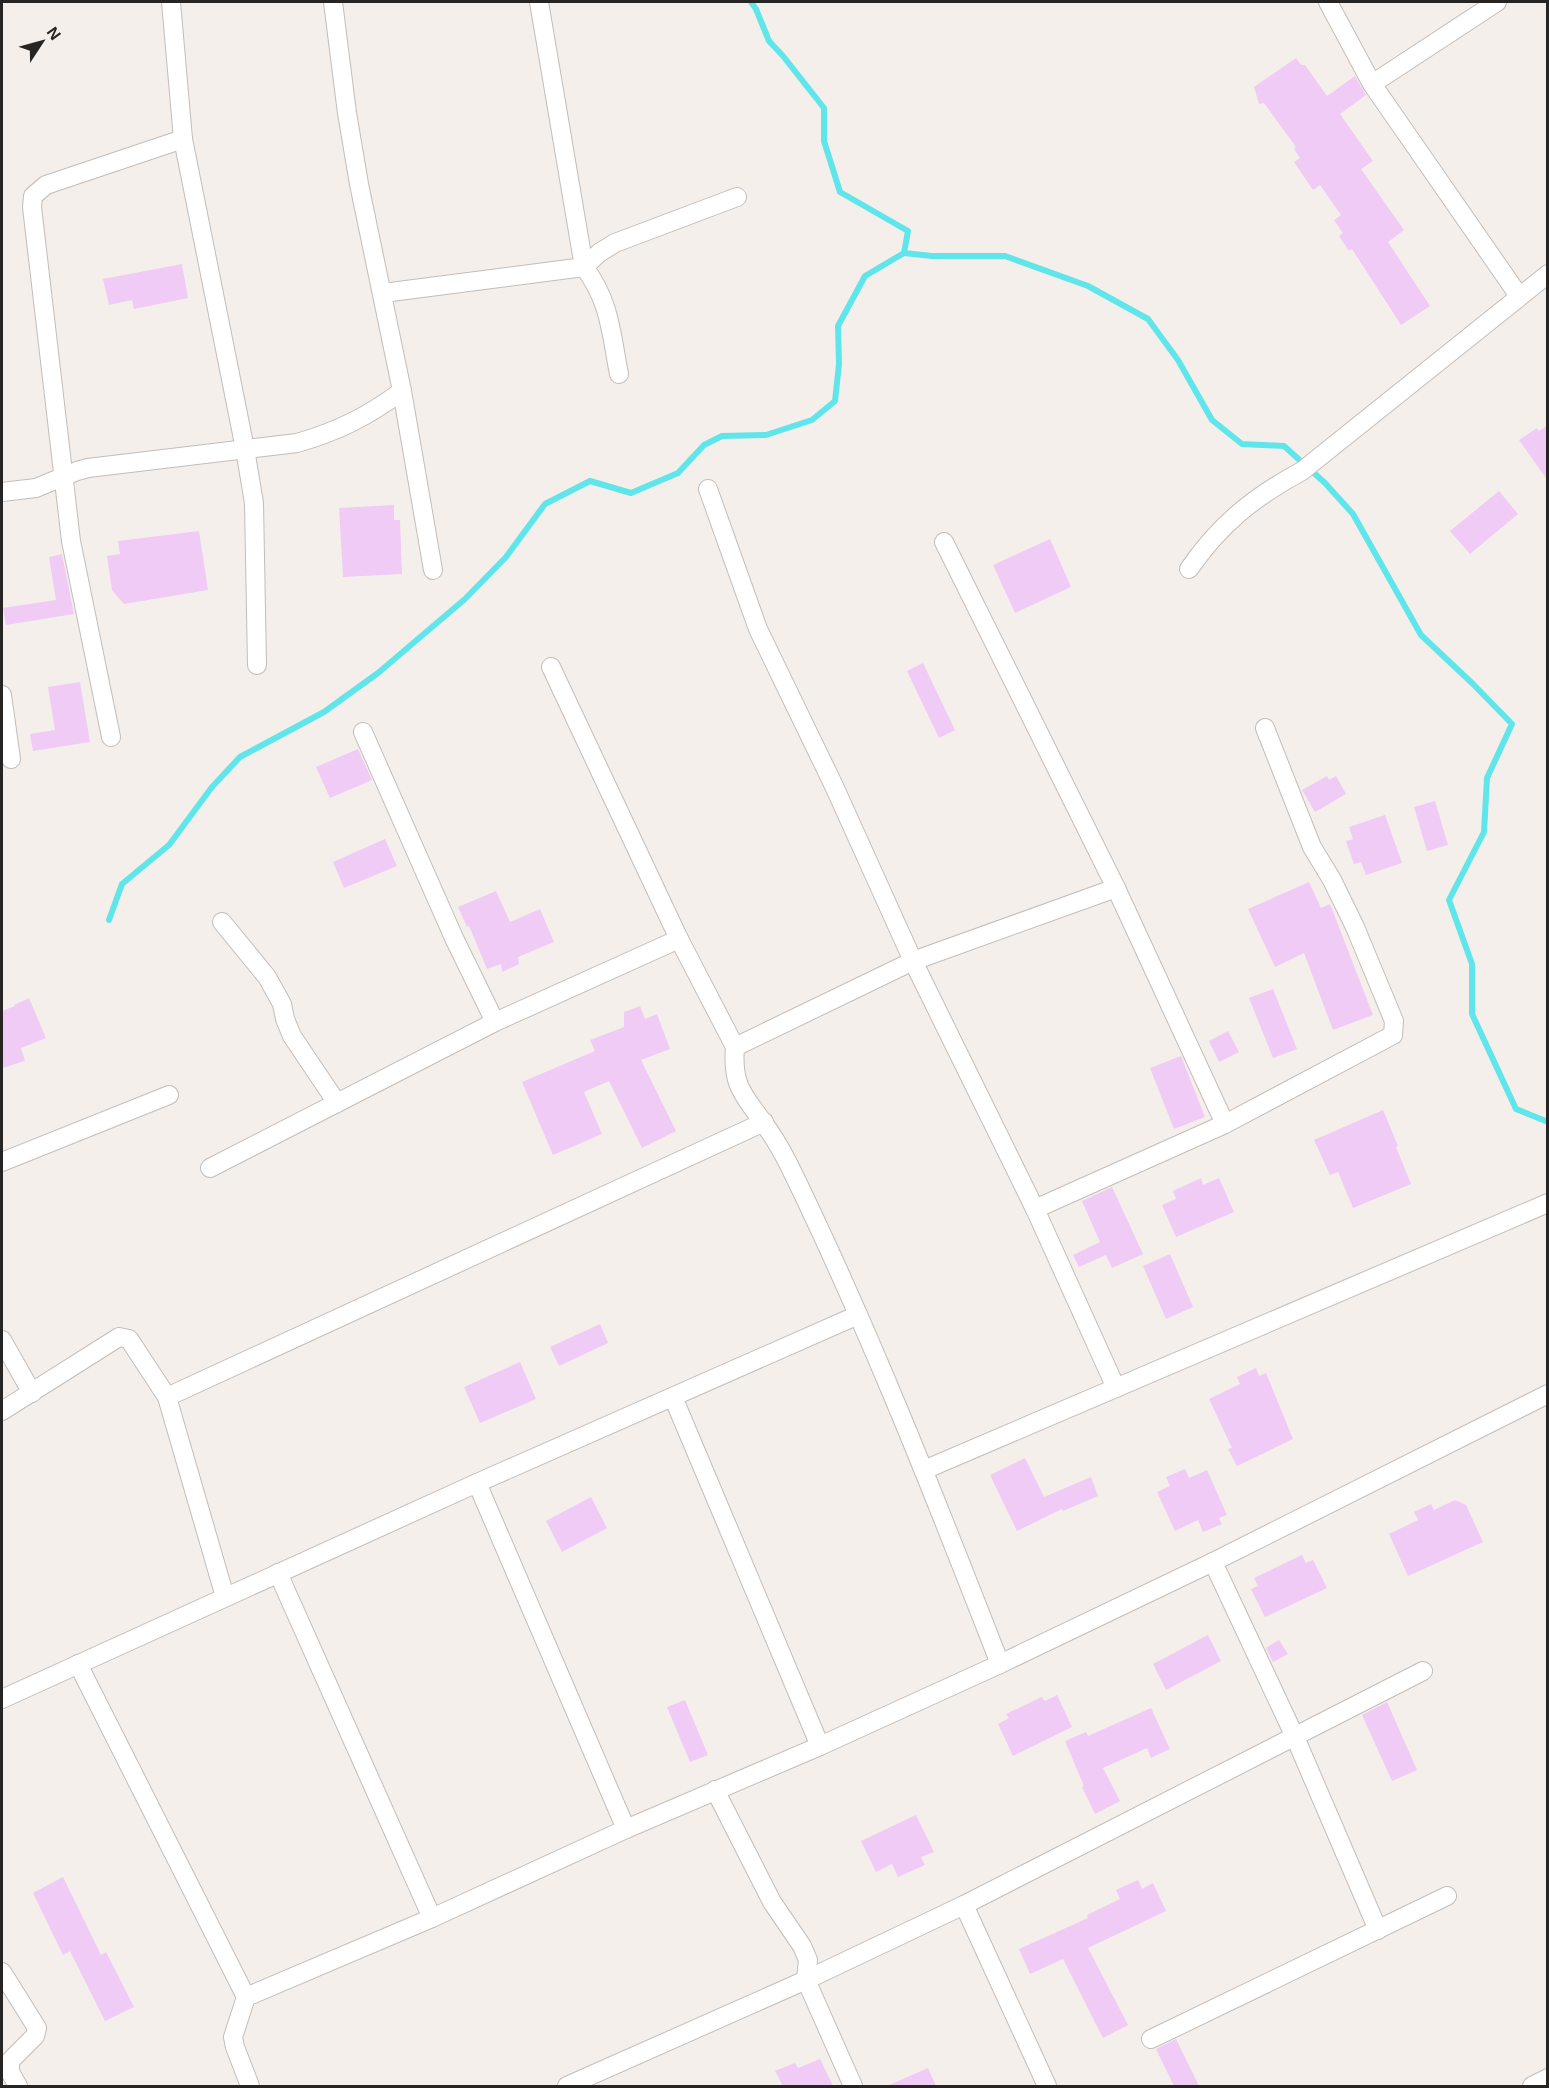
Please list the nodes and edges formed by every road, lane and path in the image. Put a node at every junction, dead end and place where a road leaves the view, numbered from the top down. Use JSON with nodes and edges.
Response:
{"nodes":[{"id":1,"x":171,"y":2,"type":"edge"},
{"id":2,"x":333,"y":2,"type":"edge"},
{"id":3,"x":539,"y":2,"type":"edge"},
{"id":4,"x":1328,"y":2,"type":"edge"},
{"id":5,"x":1497,"y":2,"type":"edge"},
{"id":6,"x":1371,"y":84,"type":"junction"},
{"id":7,"x":183,"y":139,"type":"junction"},
{"id":8,"x":737,"y":197,"type":"dead end"},
{"id":9,"x":584,"y":267,"type":"junction"},
{"id":10,"x":1548,"y":274,"type":"edge"},
{"id":11,"x":383,"y":293,"type":"junction"},
{"id":12,"x":1519,"y":296,"type":"junction"},
{"id":13,"x":620,"y":374,"type":"dead end"},
{"id":14,"x":402,"y":390,"type":"junction"},
{"id":15,"x":245,"y":449,"type":"junction"},
{"id":16,"x":62,"y":477,"type":"junction"},
{"id":17,"x":708,"y":489,"type":"dead end"},
{"id":18,"x":2,"y":492,"type":"edge"},
{"id":19,"x":944,"y":542,"type":"dead end"},
{"id":20,"x":1189,"y":569,"type":"dead end"},
{"id":21,"x":433,"y":570,"type":"dead end"},
{"id":22,"x":257,"y":665,"type":"dead end"},
{"id":23,"x":551,"y":667,"type":"dead end"},
{"id":24,"x":2,"y":695,"type":"edge"},
{"id":25,"x":1264,"y":728,"type":"dead end"},
{"id":26,"x":363,"y":732,"type":"dead end"},
{"id":27,"x":111,"y":737,"type":"dead end"},
{"id":28,"x":11,"y":759,"type":"dead end"},
{"id":29,"x":1116,"y":888,"type":"junction"},
{"id":30,"x":222,"y":922,"type":"dead end"},
{"id":31,"x":679,"y":939,"type":"junction"},
{"id":32,"x":912,"y":961,"type":"junction"},
{"id":33,"x":495,"y":1022,"type":"junction"},
{"id":34,"x":735,"y":1047,"type":"junction"},
{"id":35,"x":169,"y":1095,"type":"dead end"},
{"id":36,"x":337,"y":1103,"type":"junction"},
{"id":37,"x":764,"y":1122,"type":"junction"},
{"id":38,"x":1226,"y":1124,"type":"junction"},
{"id":39,"x":2,"y":1162,"type":"edge"},
{"id":40,"x":210,"y":1168,"type":"dead end"},
{"id":41,"x":1548,"y":1203,"type":"edge"},
{"id":42,"x":1035,"y":1209,"type":"junction"},
{"id":43,"x":858,"y":1315,"type":"junction"},
{"id":44,"x":2,"y":1340,"type":"edge"},
{"id":45,"x":1116,"y":1388,"type":"junction"},
{"id":46,"x":32,"y":1393,"type":"junction"},
{"id":47,"x":1548,"y":1394,"type":"edge"},
{"id":48,"x":673,"y":1396,"type":"junction"},
{"id":49,"x":167,"y":1397,"type":"junction"},
{"id":50,"x":2,"y":1411,"type":"edge"},
{"id":51,"x":924,"y":1470,"type":"junction"},
{"id":52,"x":477,"y":1483,"type":"junction"},
{"id":53,"x":1213,"y":1562,"type":"junction"},
{"id":54,"x":278,"y":1574,"type":"junction"},
{"id":55,"x":225,"y":1597,"type":"junction"},
{"id":56,"x":78,"y":1664,"type":"junction"},
{"id":57,"x":1000,"y":1664,"type":"junction"},
{"id":58,"x":1423,"y":1671,"type":"dead end"},
{"id":59,"x":2,"y":1699,"type":"edge"},
{"id":60,"x":1295,"y":1737,"type":"junction"},
{"id":61,"x":820,"y":1746,"type":"junction"},
{"id":62,"x":715,"y":1790,"type":"junction"},
{"id":63,"x":626,"y":1829,"type":"junction"},
{"id":64,"x":1447,"y":1896,"type":"dead end"},
{"id":65,"x":963,"y":1905,"type":"junction"},
{"id":66,"x":432,"y":1918,"type":"junction"},
{"id":67,"x":1378,"y":1930,"type":"junction"},
{"id":68,"x":2,"y":1972,"type":"edge"},
{"id":69,"x":806,"y":1980,"type":"junction"},
{"id":70,"x":246,"y":1997,"type":"junction"},
{"id":71,"x":1151,"y":2039,"type":"dead end"},
{"id":72,"x":1548,"y":2078,"type":"edge"},
{"id":73,"x":18,"y":2086,"type":"edge"},
{"id":74,"x":250,"y":2086,"type":"edge"},
{"id":75,"x":567,"y":2086,"type":"edge"},
{"id":76,"x":853,"y":2086,"type":"edge"},
{"id":77,"x":1047,"y":2086,"type":"edge"},
{"id":78,"x":1532,"y":2086,"type":"edge"}],
"edges":[{"from":1,"to":7,"type":"street"},
{"from":2,"to":11,"type":"street"},
{"from":3,"to":9,"type":"street"},
{"from":4,"to":6,"type":"street"},
{"from":5,"to":6,"type":"street"},
{"from":6,"to":12,"type":"street"},
{"from":7,"to":15,"type":"street"},
{"from":7,"to":16,"type":"street"},
{"from":8,"to":9,"type":"street"},
{"from":9,"to":11,"type":"street"},
{"from":9,"to":13,"type":"street"},
{"from":10,"to":12,"type":"street"},
{"from":11,"to":14,"type":"street"},
{"from":12,"to":20,"type":"street"},
{"from":14,"to":15,"type":"street"},
{"from":14,"to":21,"type":"street"},
{"from":15,"to":16,"type":"street"},
{"from":15,"to":22,"type":"street"},
{"from":16,"to":18,"type":"street"},
{"from":16,"to":27,"type":"street"},
{"from":17,"to":32,"type":"street"},
{"from":19,"to":29,"type":"street"},
{"from":23,"to":31,"type":"street"},
{"from":24,"to":28,"type":"street"},
{"from":25,"to":38,"type":"street"},
{"from":26,"to":33,"type":"street"},
{"from":29,"to":32,"type":"street"},
{"from":29,"to":38,"type":"street"},
{"from":30,"to":36,"type":"street"},
{"from":31,"to":33,"type":"street"},
{"from":31,"to":34,"type":"street"},
{"from":32,"to":34,"type":"street"},
{"from":32,"to":42,"type":"street"},
{"from":33,"to":36,"type":"street"},
{"from":34,"to":37,"type":"street"},
{"from":35,"to":39,"type":"street"},
{"from":36,"to":40,"type":"street"},
{"from":37,"to":43,"type":"street"},
{"from":37,"to":49,"type":"street"},
{"from":38,"to":42,"type":"street"},
{"from":41,"to":45,"type":"street"},
{"from":42,"to":45,"type":"street"},
{"from":43,"to":48,"type":"street"},
{"from":43,"to":51,"type":"street"},
{"from":44,"to":46,"type":"street"},
{"from":45,"to":51,"type":"street"},
{"from":46,"to":49,"type":"street"},
{"from":46,"to":50,"type":"street"},
{"from":47,"to":53,"type":"street"},
{"from":48,"to":52,"type":"street"},
{"from":48,"to":61,"type":"street"},
{"from":49,"to":55,"type":"street"},
{"from":51,"to":57,"type":"street"},
{"from":52,"to":54,"type":"street"},
{"from":52,"to":63,"type":"street"},
{"from":53,"to":57,"type":"street"},
{"from":53,"to":60,"type":"street"},
{"from":54,"to":55,"type":"street"},
{"from":54,"to":66,"type":"street"},
{"from":55,"to":56,"type":"street"},
{"from":56,"to":59,"type":"street"},
{"from":56,"to":70,"type":"street"},
{"from":57,"to":61,"type":"street"},
{"from":58,"to":60,"type":"street"},
{"from":60,"to":65,"type":"street"},
{"from":60,"to":67,"type":"street"},
{"from":61,"to":62,"type":"street"},
{"from":62,"to":63,"type":"street"},
{"from":62,"to":69,"type":"street"},
{"from":63,"to":66,"type":"street"},
{"from":64,"to":67,"type":"street"},
{"from":65,"to":69,"type":"street"},
{"from":65,"to":77,"type":"street"},
{"from":66,"to":70,"type":"street"},
{"from":67,"to":71,"type":"street"},
{"from":68,"to":73,"type":"street"},
{"from":69,"to":75,"type":"street"},
{"from":69,"to":76,"type":"street"},
{"from":70,"to":74,"type":"street"},
{"from":72,"to":78,"type":"street"}]}
